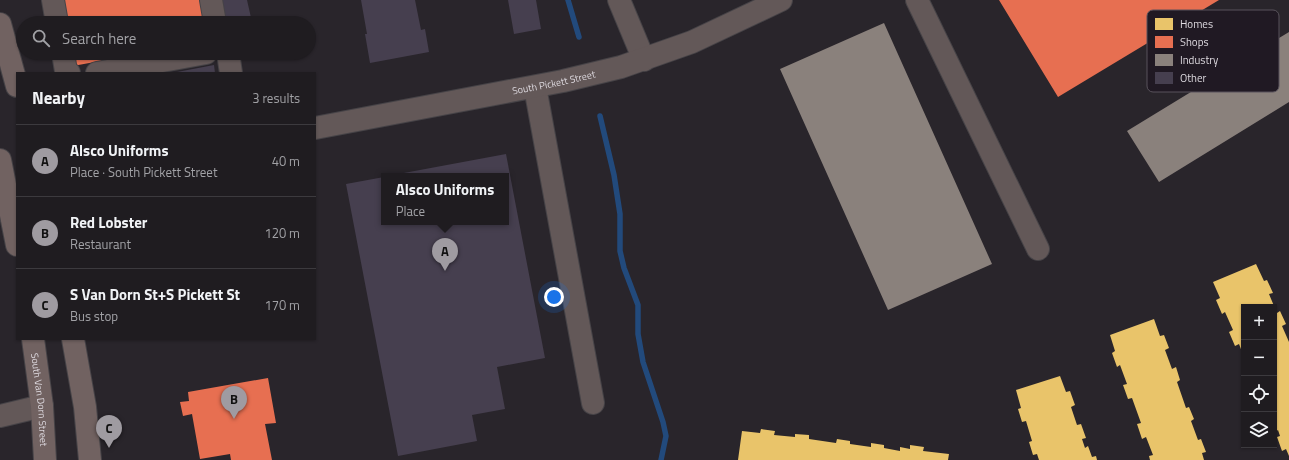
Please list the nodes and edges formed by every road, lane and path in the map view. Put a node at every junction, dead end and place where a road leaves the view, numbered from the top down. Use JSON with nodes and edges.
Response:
{"nodes":[{"id":1,"x":53,"y":0,"type":"edge"},
{"id":2,"x":211,"y":0,"type":"edge"},
{"id":3,"x":619,"y":0,"type":"edge"},
{"id":4,"x":781,"y":0,"type":"edge"},
{"id":5,"x":917,"y":0,"type":"edge"},
{"id":6,"x":56,"y":16,"type":"edge"},
{"id":7,"x":214,"y":16,"type":"edge"},
{"id":8,"x":0,"y":24,"type":"edge"},
{"id":9,"x":64,"y":60,"type":"edge"},
{"id":10,"x":168,"y":60,"type":"edge"},
{"id":11,"x":229,"y":60,"type":"edge"},
{"id":12,"x":644,"y":60,"type":"junction"},
{"id":13,"x":68,"y":72,"type":"edge"},
{"id":14,"x":102,"y":72,"type":"edge"},
{"id":15,"x":232,"y":72,"type":"edge"},
{"id":16,"x":16,"y":82,"type":"edge"},
{"id":17,"x":535,"y":87,"type":"junction"},
{"id":18,"x":316,"y":128,"type":"edge"},
{"id":19,"x":5,"y":168,"type":"edge"},
{"id":20,"x":8,"y":198,"type":"edge"},
{"id":21,"x":16,"y":241,"type":"edge"},
{"id":22,"x":1038,"y":249,"type":"dead end"},
{"id":23,"x":33,"y":340,"type":"edge"},
{"id":24,"x":73,"y":340,"type":"edge"},
{"id":25,"x":593,"y":403,"type":"dead end"},
{"id":26,"x":42,"y":406,"type":"junction"},
{"id":27,"x":0,"y":416,"type":"edge"},
{"id":28,"x":45,"y":460,"type":"edge"},
{"id":29,"x":90,"y":460,"type":"edge"}],
"edges":[{"from":1,"to":6,"type":"street"},
{"from":2,"to":7,"type":"street"},
{"from":3,"to":12,"type":"street"},
{"from":4,"to":12,"type":"street","name":"South Pickett Street"},
{"from":5,"to":22,"type":"street"},
{"from":8,"to":16,"type":"main road"},
{"from":9,"to":13,"type":"street"},
{"from":10,"to":14,"type":"street"},
{"from":11,"to":15,"type":"street"},
{"from":12,"to":17,"type":"street","name":"South Pickett Street"},
{"from":17,"to":18,"type":"street","name":"South Pickett Street"},
{"from":17,"to":25,"type":"street"},
{"from":19,"to":20,"type":"main road"},
{"from":20,"to":21,"type":"main road"},
{"from":23,"to":26,"type":"main road","name":"South Van Dorn Street"},
{"from":24,"to":29,"type":"main road"},
{"from":26,"to":27,"type":"street"},
{"from":26,"to":28,"type":"main road","name":"South Van Dorn Street"}]}
